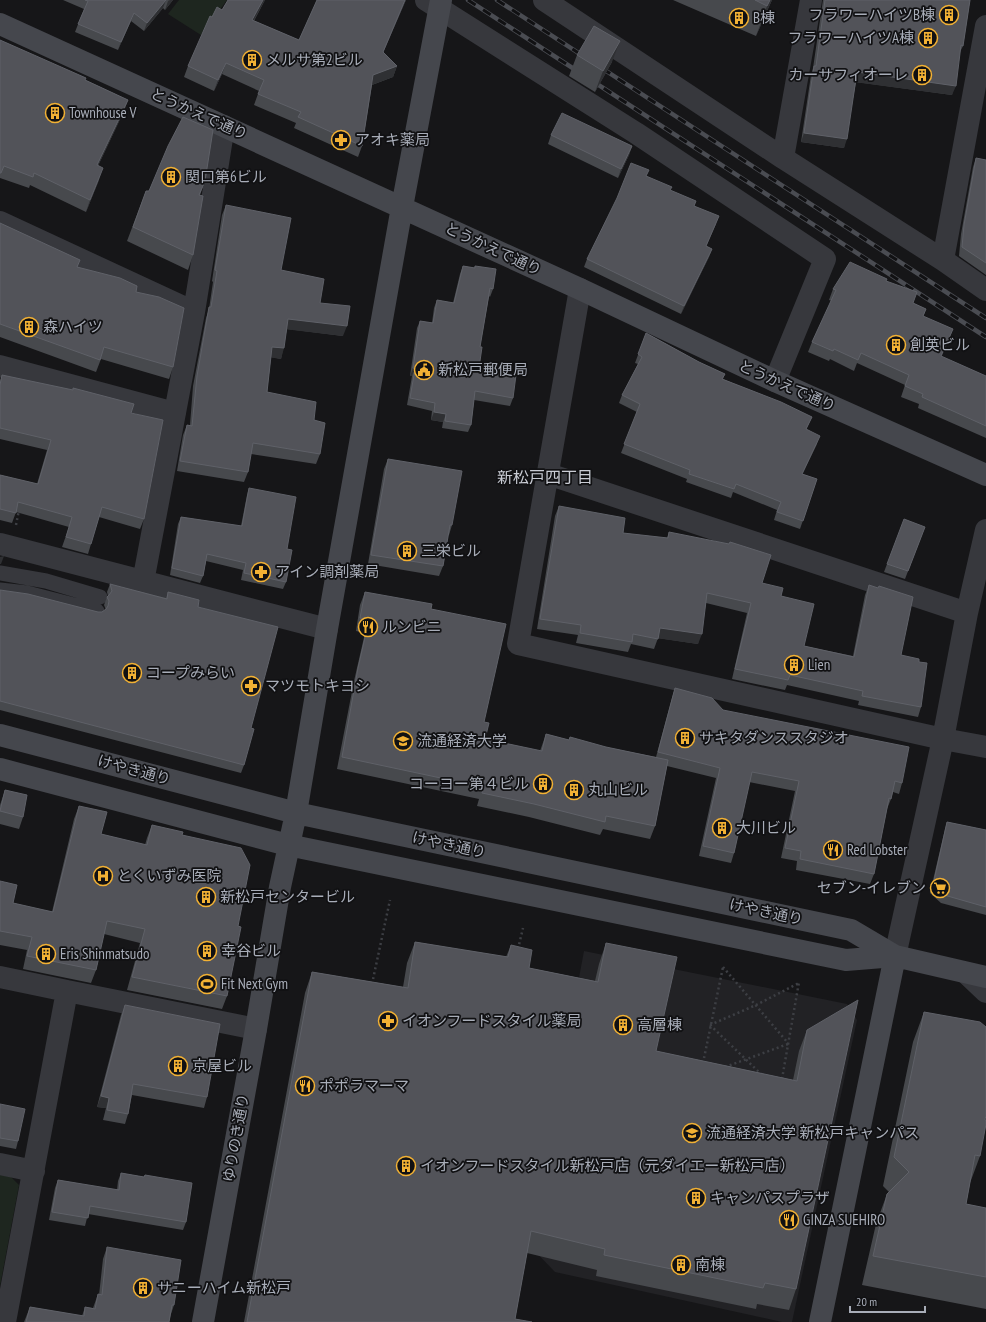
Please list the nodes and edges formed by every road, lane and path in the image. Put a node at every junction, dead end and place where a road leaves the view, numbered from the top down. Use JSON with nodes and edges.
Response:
{"nodes":[{"id":1,"x":544,"y":0,"type":"edge"},
{"id":2,"x":811,"y":0,"type":"edge"},
{"id":3,"x":436,"y":3,"type":"edge"},
{"id":4,"x":0,"y":24,"type":"edge"},
{"id":5,"x":986,"y":26,"type":"edge"},
{"id":6,"x":224,"y":126,"type":"junction"},
{"id":7,"x":783,"y":158,"type":"junction"},
{"id":8,"x":402,"y":207,"type":"junction"},
{"id":9,"x":0,"y":222,"type":"edge"},
{"id":10,"x":943,"y":260,"type":"junction"},
{"id":11,"x":580,"y":289,"type":"junction"},
{"id":12,"x":986,"y":290,"type":"edge"},
{"id":13,"x":194,"y":312,"type":"junction"},
{"id":14,"x":0,"y":366,"type":"edge"},
{"id":15,"x":775,"y":381,"type":"junction"},
{"id":16,"x":175,"y":413,"type":"junction"},
{"id":17,"x":548,"y":474,"type":"junction"},
{"id":18,"x":986,"y":475,"type":"edge"},
{"id":19,"x":21,"y":505,"type":"edge"},
{"id":20,"x":986,"y":530,"type":"edge"},
{"id":21,"x":5,"y":545,"type":"edge"},
{"id":22,"x":0,"y":573,"type":"edge"},
{"id":23,"x":143,"y":582,"type":"junction"},
{"id":24,"x":0,"y":590,"type":"edge"},
{"id":25,"x":100,"y":597,"type":"dead end"},
{"id":26,"x":97,"y":611,"type":"edge"},
{"id":27,"x":967,"y":613,"type":"junction"},
{"id":28,"x":327,"y":629,"type":"junction"},
{"id":29,"x":0,"y":735,"type":"edge"},
{"id":30,"x":943,"y":739,"type":"junction"},
{"id":31,"x":986,"y":747,"type":"edge"},
{"id":32,"x":0,"y":769,"type":"edge"},
{"id":33,"x":296,"y":813,"type":"junction"},
{"id":34,"x":288,"y":845,"type":"junction"},
{"id":35,"x":390,"y":900,"type":"dead end"},
{"id":36,"x":522,"y":928,"type":"dead end"},
{"id":37,"x":517,"y":955,"type":"edge"},
{"id":38,"x":895,"y":956,"type":"junction"},
{"id":39,"x":980,"y":973,"type":"edge"},
{"id":40,"x":0,"y":977,"type":"edge"},
{"id":41,"x":371,"y":989,"type":"edge"},
{"id":42,"x":67,"y":991,"type":"junction"},
{"id":43,"x":986,"y":992,"type":"edge"},
{"id":44,"x":756,"y":1005,"type":"junction"},
{"id":45,"x":710,"y":1025,"type":"junction"},
{"id":46,"x":256,"y":1029,"type":"junction"},
{"id":47,"x":789,"y":1044,"type":"junction"},
{"id":48,"x":745,"y":1059,"type":"junction"},
{"id":49,"x":701,"y":1069,"type":"edge"},
{"id":50,"x":719,"y":1069,"type":"edge"},
{"id":51,"x":765,"y":1078,"type":"edge"},
{"id":52,"x":781,"y":1086,"type":"edge"},
{"id":53,"x":0,"y":1164,"type":"edge"},
{"id":54,"x":34,"y":1171,"type":"junction"},
{"id":55,"x":5,"y":1322,"type":"edge"},
{"id":56,"x":202,"y":1322,"type":"edge"},
{"id":57,"x":820,"y":1322,"type":"edge"}],
"edges":[{"from":1,"to":7,"type":"street"},
{"from":2,"to":7,"type":"street"},
{"from":3,"to":8,"type":"street","name":"ゆりのき通り"},
{"from":3,"to":15,"type":"street"},
{"from":4,"to":6,"type":"street","name":"とうかえで通り"},
{"from":5,"to":10,"type":"street"},
{"from":6,"to":8,"type":"street","name":"とうかえで通り"},
{"from":6,"to":13,"type":"street"},
{"from":7,"to":10,"type":"street"},
{"from":8,"to":11,"type":"street","name":"とうかえで通り"},
{"from":8,"to":28,"type":"street","name":"ゆりのき通り"},
{"from":9,"to":13,"type":"street"},
{"from":10,"to":12,"type":"street"},
{"from":11,"to":15,"type":"street","name":"とうかえで通り"},
{"from":11,"to":17,"type":"street"},
{"from":13,"to":16,"type":"street"},
{"from":14,"to":16,"type":"street"},
{"from":15,"to":18,"type":"street","name":"とうかえで通り"},
{"from":16,"to":23,"type":"street"},
{"from":17,"to":27,"type":"street"},
{"from":17,"to":30,"type":"street"},
{"from":19,"to":21,"type":"path"},
{"from":20,"to":27,"type":"street"},
{"from":21,"to":23,"type":"street"},
{"from":22,"to":25,"type":"lane"},
{"from":23,"to":28,"type":"street"},
{"from":24,"to":26,"type":"lane"},
{"from":27,"to":30,"type":"street"},
{"from":28,"to":33,"type":"street","name":"ゆりのき通り"},
{"from":29,"to":33,"type":"street","name":"けやき通り"},
{"from":30,"to":31,"type":"street"},
{"from":30,"to":38,"type":"street"},
{"from":32,"to":34,"type":"street","name":"けやき通り"},
{"from":33,"to":34,"type":"street","name":"ゆりのき通り"},
{"from":33,"to":38,"type":"street","name":"けやき通り"},
{"from":34,"to":38,"type":"street","name":"けやき通り"},
{"from":34,"to":46,"type":"street","name":"ゆりのき通り"},
{"from":35,"to":41,"type":"path"},
{"from":36,"to":37,"type":"path"},
{"from":38,"to":39,"type":"street","name":"けやき通り"},
{"from":38,"to":57,"type":"street"},
{"from":39,"to":43,"type":"street"},
{"from":40,"to":42,"type":"street"},
{"from":42,"to":46,"type":"street"},
{"from":42,"to":54,"type":"street"},
{"from":44,"to":45,"type":"path"},
{"from":44,"to":45,"type":"path"},
{"from":44,"to":47,"type":"path"},
{"from":44,"to":47,"type":"path"},
{"from":45,"to":48,"type":"path"},
{"from":45,"to":49,"type":"path"},
{"from":46,"to":56,"type":"street","name":"ゆりのき通り"},
{"from":47,"to":48,"type":"path"},
{"from":47,"to":52,"type":"path"},
{"from":48,"to":50,"type":"path"},
{"from":48,"to":51,"type":"path"},
{"from":53,"to":54,"type":"street"},
{"from":54,"to":55,"type":"street"}]}
